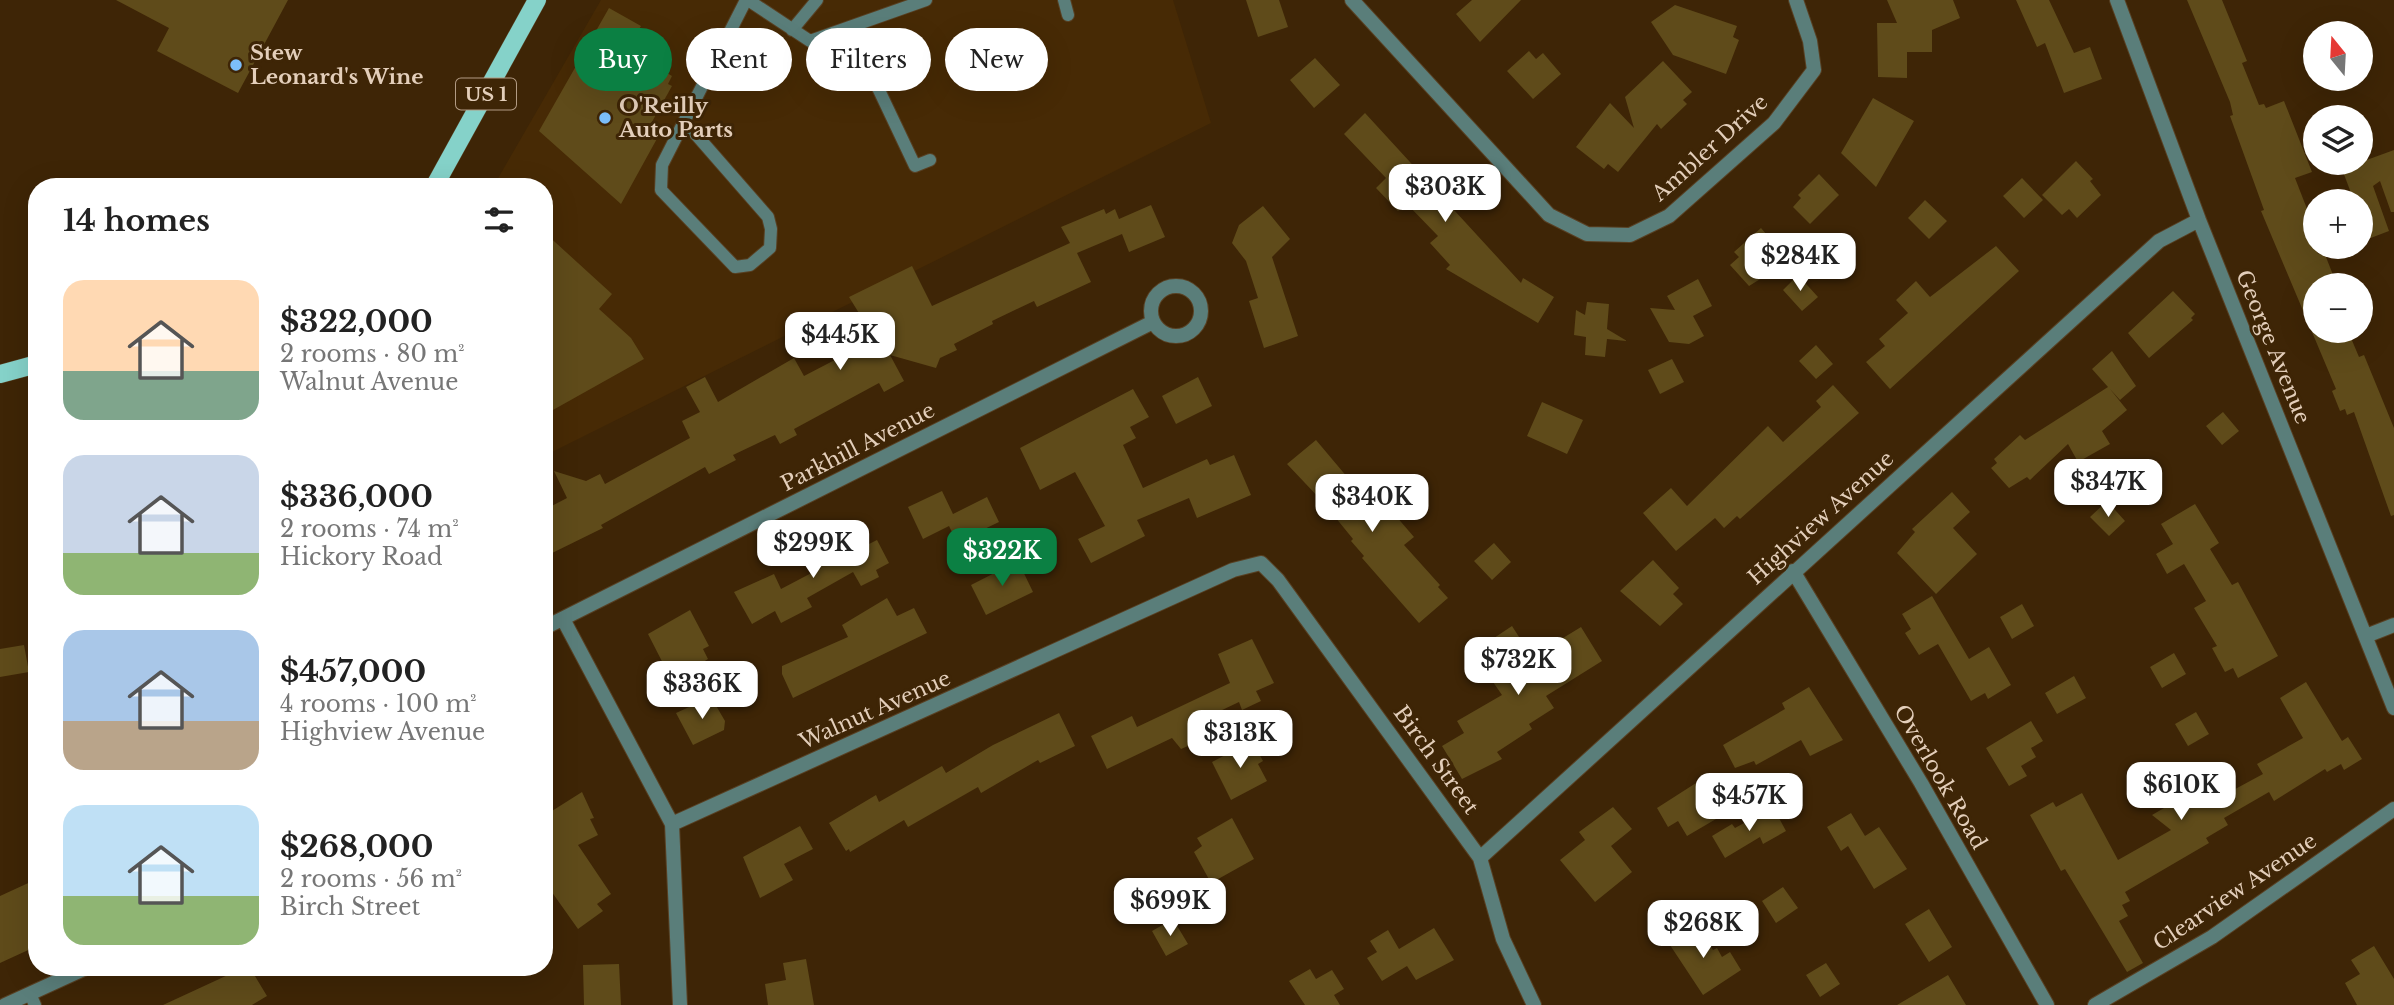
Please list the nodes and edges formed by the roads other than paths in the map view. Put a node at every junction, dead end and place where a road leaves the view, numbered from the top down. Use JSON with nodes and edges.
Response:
{"nodes":[{"id":1,"x":537,"y":0,"type":"edge"},
{"id":2,"x":747,"y":0,"type":"edge"},
{"id":3,"x":817,"y":0,"type":"edge"},
{"id":4,"x":926,"y":0,"type":"edge"},
{"id":5,"x":1064,"y":0,"type":"edge"},
{"id":6,"x":1352,"y":0,"type":"edge"},
{"id":7,"x":1796,"y":0,"type":"edge"},
{"id":8,"x":2116,"y":0,"type":"edge"},
{"id":9,"x":1068,"y":15,"type":"dead end"},
{"id":10,"x":789,"y":28,"type":"edge"},
{"id":11,"x":792,"y":30,"type":"joint"},
{"id":12,"x":879,"y":91,"type":"edge"},
{"id":13,"x":685,"y":122,"type":"junction"},
{"id":14,"x":930,"y":160,"type":"dead end"},
{"id":15,"x":439,"y":178,"type":"edge"},
{"id":16,"x":2199,"y":220,"type":"junction"},
{"id":17,"x":1153,"y":322,"type":"dead end"},
{"id":18,"x":28,"y":366,"type":"edge"},
{"id":19,"x":0,"y":374,"type":"edge"},
{"id":20,"x":1261,"y":563,"type":"joint"},
{"id":21,"x":1793,"y":571,"type":"junction"},
{"id":22,"x":563,"y":619,"type":"junction"},
{"id":23,"x":553,"y":624,"type":"edge"},
{"id":24,"x":2394,"y":625,"type":"edge"},
{"id":25,"x":2366,"y":635,"type":"junction"},
{"id":26,"x":2394,"y":708,"type":"edge"},
{"id":27,"x":2394,"y":809,"type":"edge"},
{"id":28,"x":672,"y":824,"type":"junction"},
{"id":29,"x":1480,"y":858,"type":"junction"},
{"id":30,"x":72,"y":976,"type":"edge"},
{"id":31,"x":32,"y":999,"type":"edge"},
{"id":32,"x":5,"y":1005,"type":"edge"},
{"id":33,"x":680,"y":1005,"type":"edge"},
{"id":34,"x":1534,"y":1005,"type":"edge"},
{"id":35,"x":2047,"y":1005,"type":"edge"},
{"id":36,"x":2095,"y":1005,"type":"edge"}],
"edges":[{"from":1,"to":15,"type":"main road","number":"US 1"},
{"from":2,"to":10,"type":"lane"},
{"from":2,"to":13,"type":"lane"},
{"from":3,"to":11,"type":"lane"},
{"from":4,"to":11,"type":"lane"},
{"from":5,"to":9,"type":"lane"},
{"from":6,"to":7,"type":"street","name":"Ambler Drive"},
{"from":8,"to":16,"type":"street","name":"George Avenue"},
{"from":12,"to":14,"type":"lane"},
{"from":13,"to":13,"type":"lane"},
{"from":16,"to":21,"type":"street","name":"Highview Avenue"},
{"from":16,"to":25,"type":"street","name":"George Avenue"},
{"from":17,"to":22,"type":"street","name":"Parkhill Avenue"},
{"from":18,"to":19,"type":"main road"},
{"from":20,"to":28,"type":"street","name":"Walnut Avenue"},
{"from":20,"to":29,"type":"street","name":"Birch Street"},
{"from":21,"to":29,"type":"street","name":"Highview Avenue"},
{"from":21,"to":35,"type":"street","name":"Overlook Road"},
{"from":22,"to":23,"type":"street","name":"Parkhill Avenue"},
{"from":22,"to":28,"type":"street"},
{"from":24,"to":25,"type":"street"},
{"from":25,"to":26,"type":"street","name":"George Avenue"},
{"from":27,"to":36,"type":"street","name":"Clearview Avenue"},
{"from":28,"to":33,"type":"street"},
{"from":29,"to":34,"type":"street","name":"Birch Street"},
{"from":30,"to":31,"type":"street"},
{"from":31,"to":32,"type":"street"}]}
